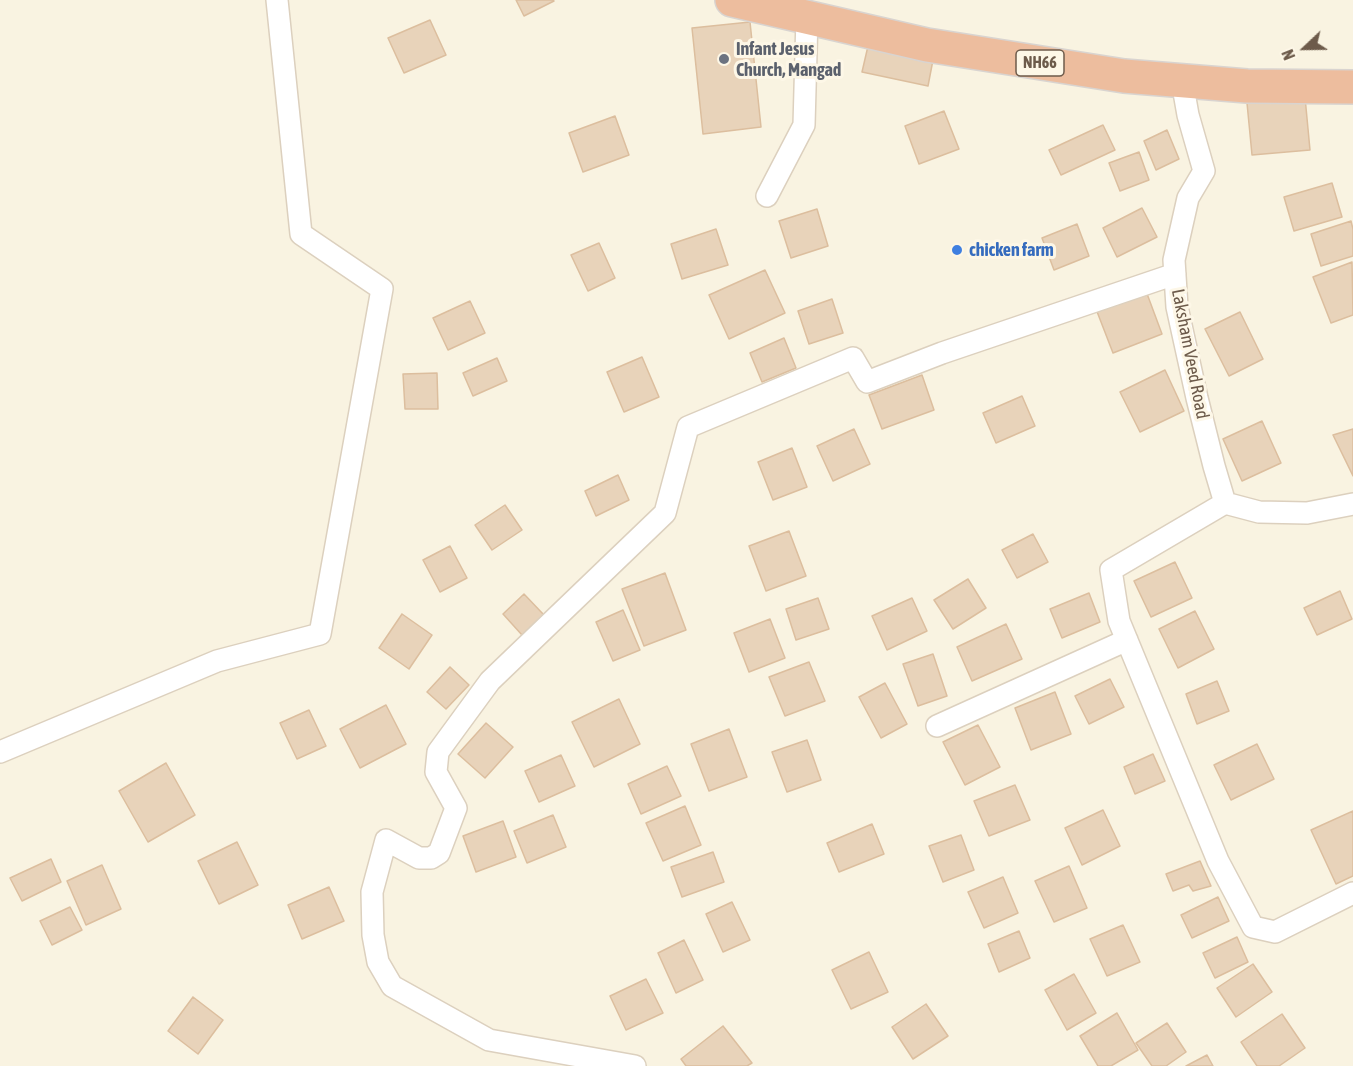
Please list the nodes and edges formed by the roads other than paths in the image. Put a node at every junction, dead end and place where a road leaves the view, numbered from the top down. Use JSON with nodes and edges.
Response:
{"nodes":[{"id":1,"x":277,"y":0,"type":"edge"},
{"id":2,"x":732,"y":0,"type":"edge"},
{"id":3,"x":807,"y":17,"type":"junction"},
{"id":4,"x":1182,"y":81,"type":"junction"},
{"id":5,"x":1353,"y":87,"type":"edge"},
{"id":6,"x":766,"y":196,"type":"dead end"},
{"id":7,"x":1175,"y":274,"type":"junction"},
{"id":8,"x":1225,"y":503,"type":"junction"},
{"id":9,"x":1353,"y":504,"type":"edge"},
{"id":10,"x":1127,"y":640,"type":"junction"},
{"id":11,"x":937,"y":726,"type":"dead end"},
{"id":12,"x":0,"y":752,"type":"edge"},
{"id":13,"x":1353,"y":893,"type":"edge"},
{"id":14,"x":635,"y":1066,"type":"edge"}],
"edges":[{"from":1,"to":12,"type":"street"},
{"from":2,"to":3,"type":"highway","number":"NH66"},
{"from":3,"to":4,"type":"highway","number":"NH66"},
{"from":3,"to":6,"type":"street"},
{"from":4,"to":5,"type":"highway","number":"NH66"},
{"from":4,"to":7,"type":"street","name":"Laksham Veed Road"},
{"from":7,"to":8,"type":"street","name":"Laksham Veed Road"},
{"from":7,"to":14,"type":"street"},
{"from":8,"to":9,"type":"street"},
{"from":8,"to":10,"type":"street"},
{"from":10,"to":11,"type":"street"},
{"from":10,"to":13,"type":"street"}]}
